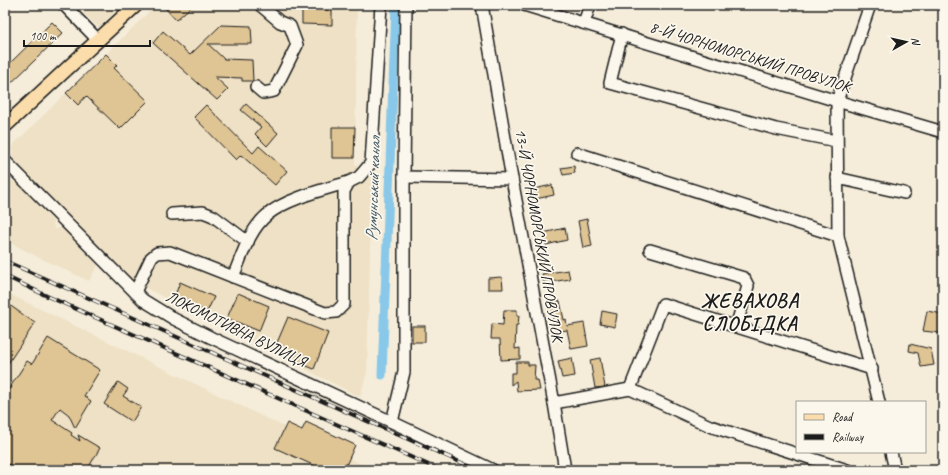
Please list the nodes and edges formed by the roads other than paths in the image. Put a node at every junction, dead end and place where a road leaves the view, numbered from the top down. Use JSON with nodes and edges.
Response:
{"nodes":[{"id":1,"x":64,"y":5,"type":"edge"},
{"id":2,"x":136,"y":5,"type":"edge"},
{"id":3,"x":260,"y":5,"type":"edge"},
{"id":4,"x":381,"y":5,"type":"edge"},
{"id":5,"x":406,"y":5,"type":"edge"},
{"id":6,"x":482,"y":5,"type":"edge"},
{"id":7,"x":524,"y":5,"type":"edge"},
{"id":8,"x":590,"y":5,"type":"edge"},
{"id":9,"x":870,"y":5,"type":"edge"},
{"id":10,"x":584,"y":23,"type":"junction"},
{"id":11,"x":622,"y":34,"type":"junction"},
{"id":12,"x":98,"y":40,"type":"junction"},
{"id":13,"x":256,"y":87,"type":"dead end"},
{"id":14,"x":837,"y":101,"type":"junction"},
{"id":15,"x":5,"y":126,"type":"edge"},
{"id":16,"x":943,"y":132,"type":"edge"},
{"id":17,"x":836,"y":141,"type":"junction"},
{"id":18,"x":577,"y":153,"type":"dead end"},
{"id":19,"x":5,"y":161,"type":"edge"},
{"id":20,"x":404,"y":177,"type":"junction"},
{"id":21,"x":837,"y":178,"type":"junction"},
{"id":22,"x":512,"y":179,"type":"junction"},
{"id":23,"x":349,"y":182,"type":"junction"},
{"id":24,"x":904,"y":193,"type":"dead end"},
{"id":25,"x":172,"y":214,"type":"dead end"},
{"id":26,"x":838,"y":236,"type":"junction"},
{"id":27,"x":248,"y":242,"type":"junction"},
{"id":28,"x":650,"y":250,"type":"dead end"},
{"id":29,"x":233,"y":277,"type":"junction"},
{"id":30,"x":135,"y":292,"type":"junction"},
{"id":31,"x":736,"y":327,"type":"junction"},
{"id":32,"x":872,"y":369,"type":"junction"},
{"id":33,"x":630,"y":389,"type":"junction"},
{"id":34,"x":880,"y":401,"type":"edge"},
{"id":35,"x":554,"y":403,"type":"junction"},
{"id":36,"x":392,"y":422,"type":"junction"},
{"id":37,"x":891,"y":453,"type":"edge"},
{"id":38,"x":493,"y":470,"type":"edge"},
{"id":39,"x":566,"y":470,"type":"edge"},
{"id":40,"x":847,"y":470,"type":"edge"},
{"id":41,"x":895,"y":470,"type":"edge"}],
"edges":[{"from":1,"to":12,"type":"street"},
{"from":2,"to":12,"type":"main road"},
{"from":3,"to":13,"type":"street"},
{"from":4,"to":23,"type":"street"},
{"from":5,"to":20,"type":"street"},
{"from":6,"to":22,"type":"street","name":"13-Й ЧОРНОМОРСЬКИЙ ПРОВУЛОК"},
{"from":7,"to":10,"type":"street","name":"8-Й ЧОРНОМОРСЬКИЙ ПРОВУЛОК"},
{"from":8,"to":10,"type":"street"},
{"from":9,"to":14,"type":"street"},
{"from":10,"to":11,"type":"street","name":"8-Й ЧОРНОМОРСЬКИЙ ПРОВУЛОК"},
{"from":11,"to":14,"type":"street","name":"8-Й ЧОРНОМОРСЬКИЙ ПРОВУЛОК"},
{"from":11,"to":17,"type":"street"},
{"from":12,"to":15,"type":"main road"},
{"from":14,"to":16,"type":"street","name":"8-Й ЧОРНОМОРСЬКИЙ ПРОВУЛОК"},
{"from":14,"to":17,"type":"street"},
{"from":17,"to":21,"type":"street"},
{"from":18,"to":26,"type":"street"},
{"from":19,"to":30,"type":"street","name":"ЛОКОМОТИВНА ВУЛИЦЯ"},
{"from":20,"to":22,"type":"street"},
{"from":20,"to":36,"type":"street"},
{"from":21,"to":24,"type":"street"},
{"from":21,"to":26,"type":"street"},
{"from":22,"to":35,"type":"street","name":"13-Й ЧОРНОМОРСЬКИЙ ПРОВУЛОК"},
{"from":23,"to":27,"type":"street"},
{"from":23,"to":29,"type":"street"},
{"from":25,"to":27,"type":"street"},
{"from":26,"to":32,"type":"street"},
{"from":27,"to":29,"type":"street"},
{"from":28,"to":31,"type":"street"},
{"from":29,"to":30,"type":"street"},
{"from":30,"to":36,"type":"street","name":"ЛОКОМОТИВНА ВУЛИЦЯ"},
{"from":31,"to":32,"type":"street"},
{"from":31,"to":33,"type":"street"},
{"from":32,"to":34,"type":"street"},
{"from":33,"to":35,"type":"street"},
{"from":33,"to":40,"type":"street"},
{"from":35,"to":39,"type":"street","name":"13-Й ЧОРНОМОРСЬКИЙ ПРОВУЛОК"},
{"from":36,"to":38,"type":"street","name":"ЛОКОМОТИВНА ВУЛИЦЯ"},
{"from":37,"to":41,"type":"street"}]}
